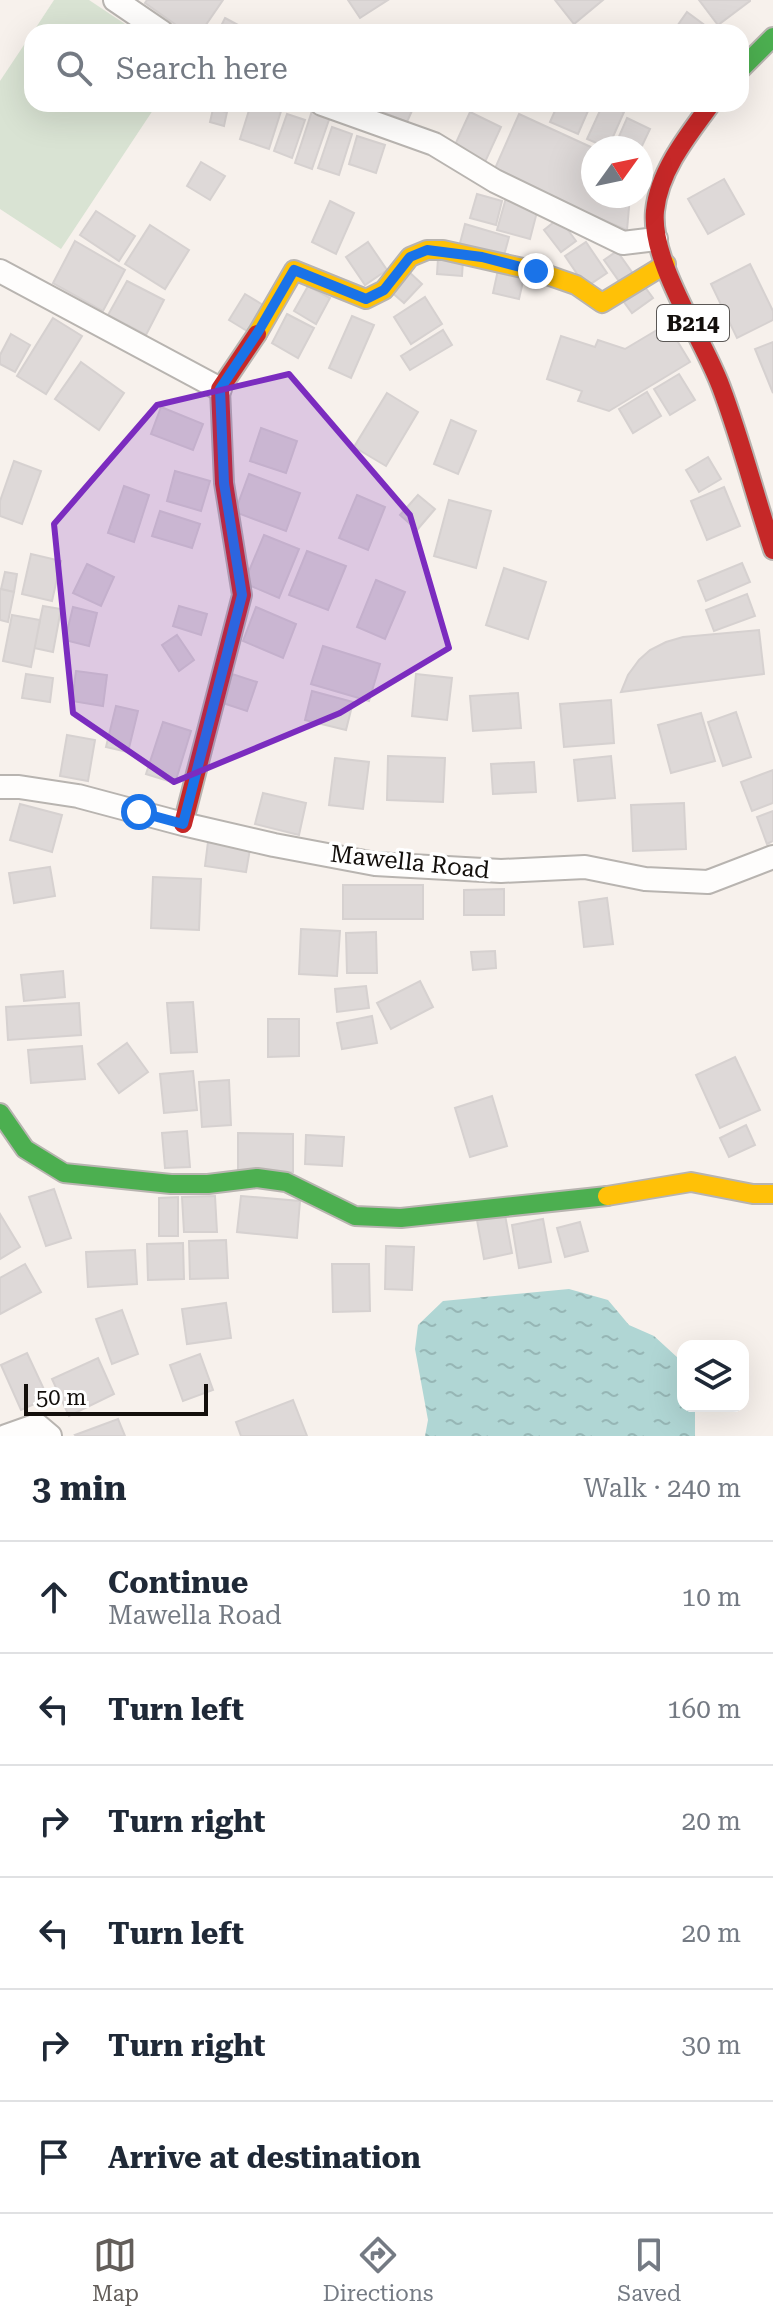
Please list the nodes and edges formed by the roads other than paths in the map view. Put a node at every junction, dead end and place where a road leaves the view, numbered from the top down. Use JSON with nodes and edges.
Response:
{"nodes":[{"id":1,"x":115,"y":0,"type":"edge"},
{"id":2,"x":150,"y":24,"type":"edge"},
{"id":3,"x":773,"y":37,"type":"edge"},
{"id":4,"x":749,"y":61,"type":"edge"},
{"id":5,"x":344,"y":112,"type":"edge"},
{"id":6,"x":705,"y":112,"type":"edge"},
{"id":7,"x":656,"y":239,"type":"junction"},
{"id":8,"x":666,"y":264,"type":"junction"},
{"id":9,"x":0,"y":271,"type":"edge"},
{"id":10,"x":220,"y":389,"type":"junction"},
{"id":11,"x":773,"y":550,"type":"edge"},
{"id":12,"x":0,"y":787,"type":"edge"},
{"id":13,"x":183,"y":824,"type":"junction"},
{"id":14,"x":773,"y":857,"type":"edge"},
{"id":15,"x":0,"y":1113,"type":"edge"},
{"id":16,"x":773,"y":1194,"type":"edge"},
{"id":17,"x":6,"y":1436,"type":"edge"},
{"id":18,"x":50,"y":1436,"type":"edge"}],
"edges":[{"from":1,"to":2,"type":"street"},
{"from":3,"to":4,"type":"street"},
{"from":5,"to":7,"type":"street"},
{"from":6,"to":7,"type":"street","number":"B214"},
{"from":7,"to":8,"type":"street","number":"B214"},
{"from":8,"to":10,"type":"street"},
{"from":8,"to":11,"type":"street","number":"B214"},
{"from":9,"to":10,"type":"street"},
{"from":10,"to":13,"type":"street"},
{"from":12,"to":13,"type":"street","name":"Mawella Road"},
{"from":13,"to":14,"type":"street","name":"Mawella Road"},
{"from":15,"to":16,"type":"street"},
{"from":17,"to":18,"type":"street"}]}
